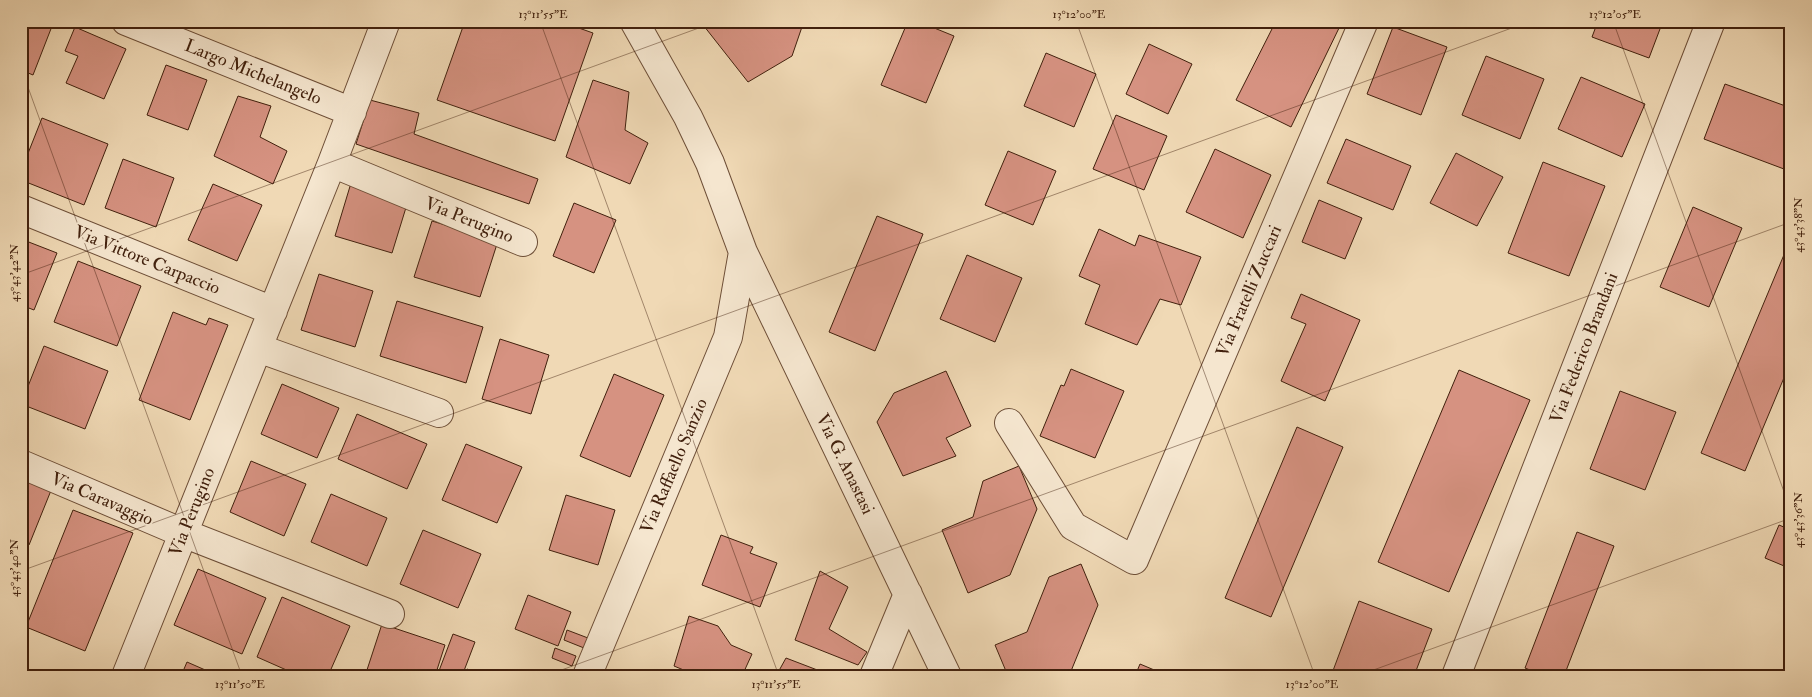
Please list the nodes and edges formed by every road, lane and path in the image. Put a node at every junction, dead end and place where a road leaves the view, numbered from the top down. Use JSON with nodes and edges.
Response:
{"nodes":[{"id":1,"x":126,"y":21,"type":"edge"},
{"id":2,"x":386,"y":21,"type":"edge"},
{"id":3,"x":634,"y":21,"type":"edge"},
{"id":4,"x":1364,"y":21,"type":"edge"},
{"id":5,"x":1711,"y":21,"type":"edge"},
{"id":6,"x":352,"y":112,"type":"junction"},
{"id":7,"x":332,"y":163,"type":"junction"},
{"id":8,"x":21,"y":209,"type":"edge"},
{"id":9,"x":523,"y":242,"type":"dead end"},
{"id":10,"x":743,"y":252,"type":"junction"},
{"id":11,"x":273,"y":311,"type":"junction"},
{"id":12,"x":258,"y":348,"type":"junction"},
{"id":13,"x":439,"y":412,"type":"dead end"},
{"id":14,"x":1009,"y":423,"type":"dead end"},
{"id":15,"x":21,"y":464,"type":"edge"},
{"id":16,"x":183,"y":533,"type":"junction"},
{"id":17,"x":908,"y":594,"type":"junction"},
{"id":18,"x":390,"y":614,"type":"dead end"},
{"id":19,"x":126,"y":676,"type":"edge"},
{"id":20,"x":588,"y":676,"type":"edge"},
{"id":21,"x":874,"y":676,"type":"edge"},
{"id":22,"x":947,"y":676,"type":"edge"},
{"id":23,"x":1456,"y":676,"type":"edge"}],
"edges":[{"from":1,"to":6,"type":"street","name":"Largo Michelangelo"},
{"from":2,"to":6,"type":"street","name":"Via Perugino"},
{"from":3,"to":10,"type":"street","name":"Via G. Anastasi"},
{"from":4,"to":14,"type":"street","name":"Via Fratelli Zuccari"},
{"from":5,"to":23,"type":"street","name":"Via Federico Brandani"},
{"from":6,"to":7,"type":"street","name":"Via Perugino"},
{"from":7,"to":9,"type":"street","name":"Via Perugino"},
{"from":7,"to":11,"type":"street","name":"Via Perugino"},
{"from":8,"to":11,"type":"street","name":"Via Vittore Carpaccio"},
{"from":10,"to":17,"type":"street","name":"Via G. Anastasi"},
{"from":10,"to":20,"type":"street","name":"Via Raffaello Sanzio"},
{"from":11,"to":12,"type":"street","name":"Via Perugino"},
{"from":12,"to":13,"type":"street"},
{"from":12,"to":16,"type":"street","name":"Via Perugino"},
{"from":15,"to":16,"type":"street","name":"Via Caravaggio"},
{"from":16,"to":18,"type":"street","name":"Via Caravaggio"},
{"from":16,"to":19,"type":"street","name":"Via Perugino"},
{"from":17,"to":21,"type":"street"},
{"from":17,"to":22,"type":"street","name":"Via G. Anastasi"}]}
